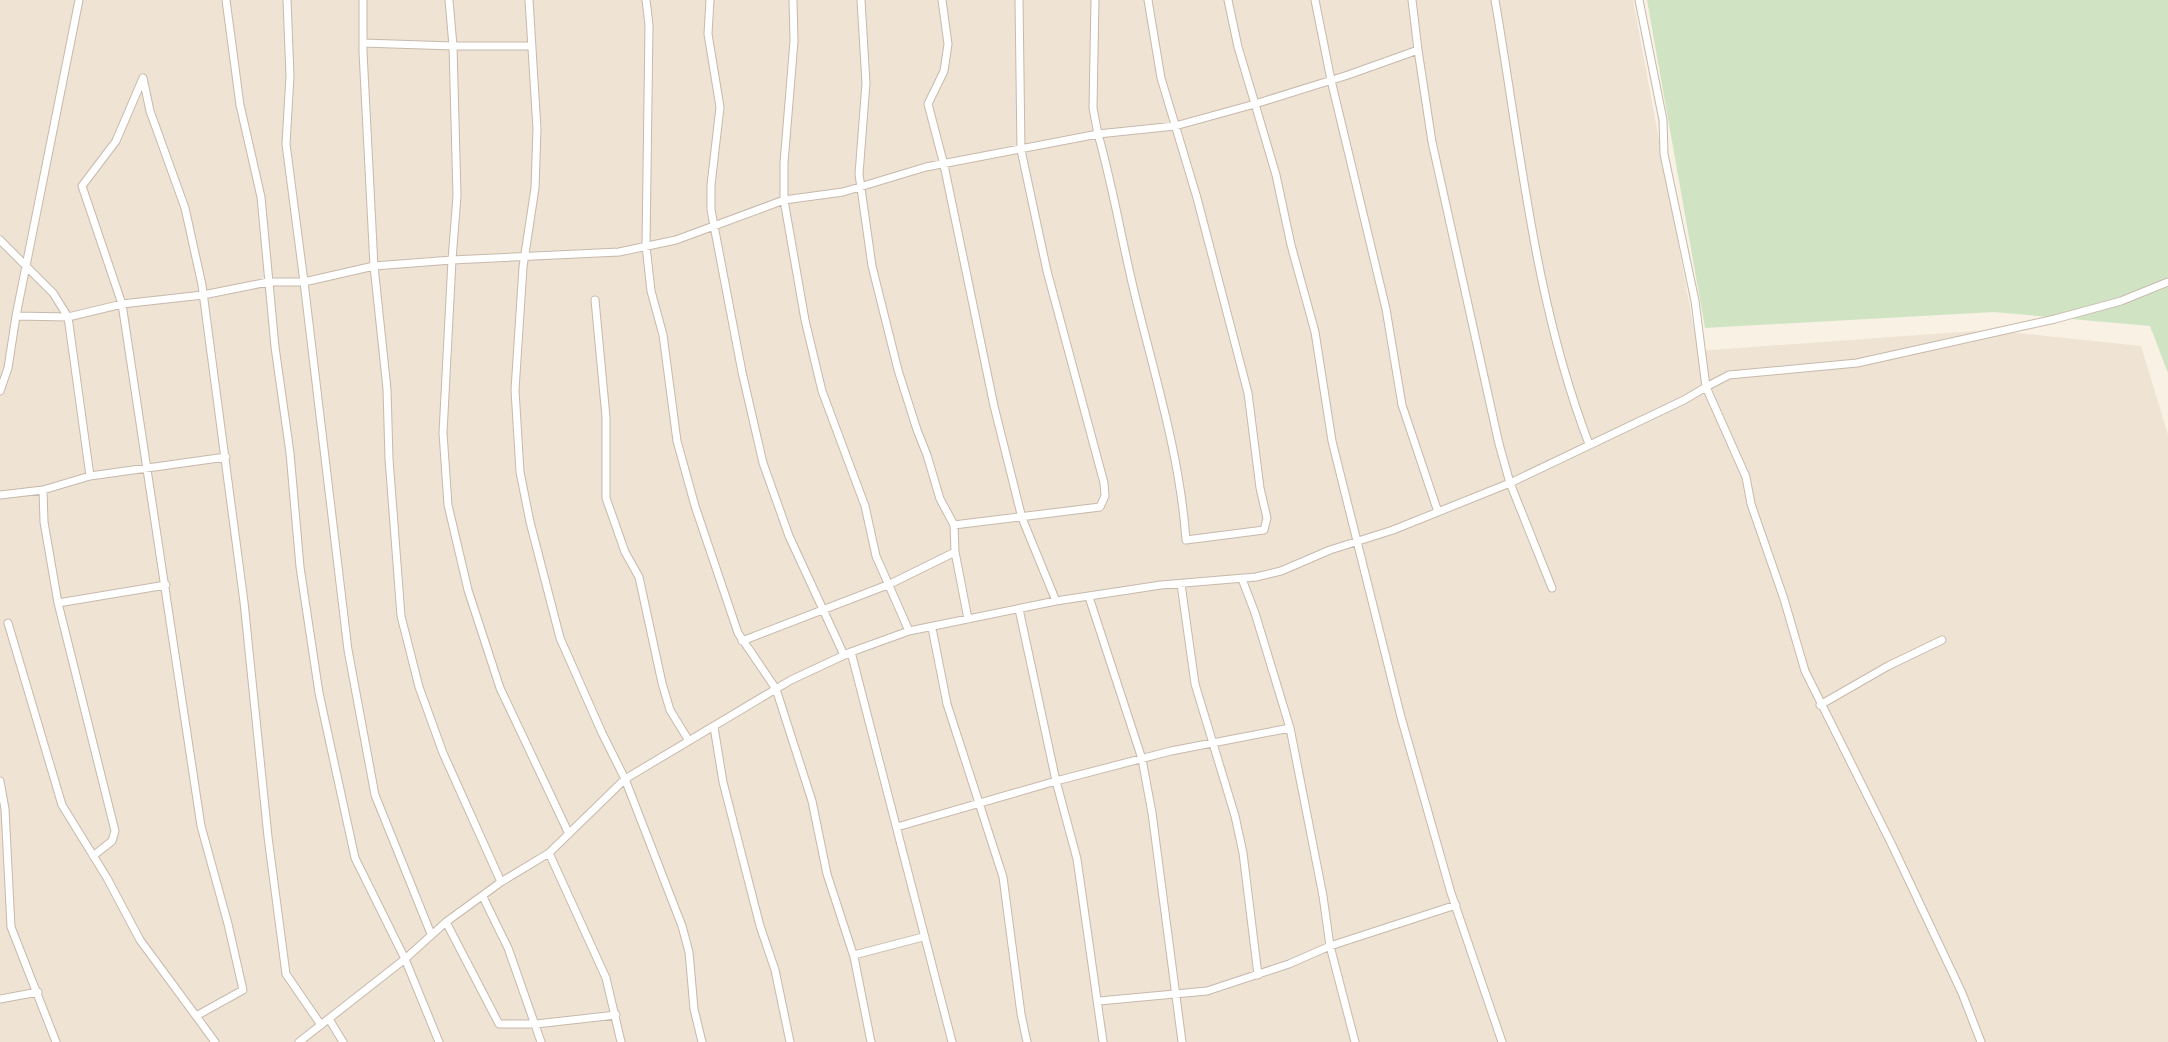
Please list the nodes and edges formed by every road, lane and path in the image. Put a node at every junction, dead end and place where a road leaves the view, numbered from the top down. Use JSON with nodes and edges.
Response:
{"nodes":[{"id":1,"x":79,"y":0,"type":"edge"},
{"id":2,"x":226,"y":0,"type":"edge"},
{"id":3,"x":287,"y":0,"type":"edge"},
{"id":4,"x":363,"y":0,"type":"edge"},
{"id":5,"x":449,"y":0,"type":"edge"},
{"id":6,"x":529,"y":0,"type":"edge"},
{"id":7,"x":646,"y":0,"type":"edge"},
{"id":8,"x":710,"y":0,"type":"edge"},
{"id":9,"x":793,"y":0,"type":"edge"},
{"id":10,"x":861,"y":0,"type":"edge"},
{"id":11,"x":942,"y":0,"type":"edge"},
{"id":12,"x":1019,"y":0,"type":"edge"},
{"id":13,"x":1095,"y":0,"type":"edge"},
{"id":14,"x":1148,"y":0,"type":"edge"},
{"id":15,"x":1228,"y":0,"type":"edge"},
{"id":16,"x":1315,"y":0,"type":"edge"},
{"id":17,"x":1412,"y":0,"type":"edge"},
{"id":18,"x":1495,"y":0,"type":"edge"},
{"id":19,"x":1639,"y":0,"type":"edge"},
{"id":20,"x":363,"y":43,"type":"junction"},
{"id":21,"x":453,"y":46,"type":"junction"},
{"id":22,"x":532,"y":46,"type":"junction"},
{"id":23,"x":1418,"y":50,"type":"junction"},
{"id":24,"x":1331,"y":80,"type":"junction"},
{"id":25,"x":1255,"y":104,"type":"junction"},
{"id":26,"x":1175,"y":126,"type":"junction"},
{"id":27,"x":1098,"y":134,"type":"junction"},
{"id":28,"x":1021,"y":150,"type":"junction"},
{"id":29,"x":944,"y":165,"type":"junction"},
{"id":30,"x":862,"y":187,"type":"junction"},
{"id":31,"x":784,"y":200,"type":"junction"},
{"id":32,"x":713,"y":225,"type":"junction"},
{"id":33,"x":0,"y":240,"type":"edge"},
{"id":34,"x":646,"y":246,"type":"junction"},
{"id":35,"x":524,"y":258,"type":"junction"},
{"id":36,"x":452,"y":260,"type":"junction"},
{"id":37,"x":26,"y":266,"type":"junction"},
{"id":38,"x":374,"y":266,"type":"junction"},
{"id":39,"x":268,"y":282,"type":"junction"},
{"id":40,"x":304,"y":282,"type":"junction"},
{"id":41,"x":2168,"y":282,"type":"edge"},
{"id":42,"x":203,"y":295,"type":"junction"},
{"id":43,"x":595,"y":300,"type":"dead end"},
{"id":44,"x":122,"y":304,"type":"junction"},
{"id":45,"x":16,"y":316,"type":"junction"},
{"id":46,"x":68,"y":317,"type":"junction"},
{"id":47,"x":1706,"y":387,"type":"junction"},
{"id":48,"x":0,"y":391,"type":"edge"},
{"id":49,"x":1589,"y":444,"type":"junction"},
{"id":50,"x":226,"y":457,"type":"junction"},
{"id":51,"x":148,"y":466,"type":"junction"},
{"id":52,"x":90,"y":476,"type":"junction"},
{"id":53,"x":1510,"y":483,"type":"junction"},
{"id":54,"x":43,"y":490,"type":"junction"},
{"id":55,"x":0,"y":495,"type":"edge"},
{"id":56,"x":1438,"y":512,"type":"junction"},
{"id":57,"x":1022,"y":518,"type":"junction"},
{"id":58,"x":954,"y":525,"type":"junction"},
{"id":59,"x":1357,"y":541,"type":"junction"},
{"id":60,"x":955,"y":552,"type":"junction"},
{"id":61,"x":1242,"y":579,"type":"junction"},
{"id":62,"x":890,"y":584,"type":"junction"},
{"id":63,"x":1181,"y":584,"type":"junction"},
{"id":64,"x":166,"y":585,"type":"junction"},
{"id":65,"x":1552,"y":588,"type":"dead end"},
{"id":66,"x":1089,"y":597,"type":"junction"},
{"id":67,"x":1056,"y":601,"type":"junction"},
{"id":68,"x":58,"y":603,"type":"junction"},
{"id":69,"x":824,"y":608,"type":"junction"},
{"id":70,"x":1019,"y":609,"type":"junction"},
{"id":71,"x":968,"y":619,"type":"junction"},
{"id":72,"x":8,"y":623,"type":"dead end"},
{"id":73,"x":932,"y":628,"type":"junction"},
{"id":74,"x":909,"y":631,"type":"junction"},
{"id":75,"x":1942,"y":640,"type":"dead end"},
{"id":76,"x":742,"y":641,"type":"junction"},
{"id":77,"x":848,"y":654,"type":"junction"},
{"id":78,"x":776,"y":689,"type":"junction"},
{"id":79,"x":1820,"y":705,"type":"junction"},
{"id":80,"x":714,"y":727,"type":"junction"},
{"id":81,"x":1290,"y":728,"type":"junction"},
{"id":82,"x":689,"y":741,"type":"junction"},
{"id":83,"x":1214,"y":742,"type":"junction"},
{"id":84,"x":1142,"y":759,"type":"junction"},
{"id":85,"x":625,"y":779,"type":"junction"},
{"id":86,"x":0,"y":781,"type":"edge"},
{"id":87,"x":1056,"y":781,"type":"junction"},
{"id":88,"x":979,"y":804,"type":"junction"},
{"id":89,"x":897,"y":827,"type":"junction"},
{"id":90,"x":569,"y":834,"type":"junction"},
{"id":91,"x":549,"y":853,"type":"junction"},
{"id":92,"x":93,"y":856,"type":"junction"},
{"id":93,"x":501,"y":882,"type":"junction"},
{"id":94,"x":4,"y":889,"type":"edge"},
{"id":95,"x":483,"y":897,"type":"junction"},
{"id":96,"x":1456,"y":905,"type":"junction"},
{"id":97,"x":446,"y":922,"type":"junction"},
{"id":98,"x":431,"y":934,"type":"junction"},
{"id":99,"x":923,"y":937,"type":"junction"},
{"id":100,"x":1330,"y":946,"type":"junction"},
{"id":101,"x":854,"y":955,"type":"junction"},
{"id":102,"x":405,"y":959,"type":"junction"},
{"id":103,"x":1258,"y":975,"type":"junction"},
{"id":104,"x":38,"y":992,"type":"junction"},
{"id":105,"x":1176,"y":994,"type":"junction"},
{"id":106,"x":0,"y":999,"type":"edge"},
{"id":107,"x":1099,"y":1001,"type":"junction"},
{"id":108,"x":616,"y":1015,"type":"junction"},
{"id":109,"x":196,"y":1016,"type":"junction"},
{"id":110,"x":329,"y":1019,"type":"junction"},
{"id":111,"x":536,"y":1024,"type":"junction"},
{"id":112,"x":321,"y":1025,"type":"junction"},
{"id":113,"x":56,"y":1042,"type":"edge"},
{"id":114,"x":215,"y":1042,"type":"edge"},
{"id":115,"x":299,"y":1042,"type":"edge"},
{"id":116,"x":343,"y":1042,"type":"edge"},
{"id":117,"x":439,"y":1042,"type":"edge"},
{"id":118,"x":541,"y":1042,"type":"edge"},
{"id":119,"x":621,"y":1042,"type":"edge"},
{"id":120,"x":702,"y":1042,"type":"edge"},
{"id":121,"x":790,"y":1042,"type":"edge"},
{"id":122,"x":871,"y":1042,"type":"edge"},
{"id":123,"x":952,"y":1042,"type":"edge"},
{"id":124,"x":1027,"y":1042,"type":"edge"},
{"id":125,"x":1103,"y":1042,"type":"edge"},
{"id":126,"x":1182,"y":1042,"type":"edge"},
{"id":127,"x":1355,"y":1042,"type":"edge"},
{"id":128,"x":1502,"y":1042,"type":"edge"},
{"id":129,"x":1981,"y":1042,"type":"edge"}],
"edges":[{"from":1,"to":37,"type":"street"},
{"from":2,"to":39,"type":"street"},
{"from":3,"to":40,"type":"street"},
{"from":4,"to":20,"type":"street"},
{"from":5,"to":21,"type":"street"},
{"from":6,"to":22,"type":"street"},
{"from":7,"to":34,"type":"street"},
{"from":8,"to":32,"type":"street"},
{"from":9,"to":31,"type":"street"},
{"from":10,"to":30,"type":"street"},
{"from":11,"to":29,"type":"street"},
{"from":12,"to":28,"type":"street"},
{"from":13,"to":27,"type":"street"},
{"from":14,"to":26,"type":"street"},
{"from":15,"to":25,"type":"street"},
{"from":16,"to":24,"type":"street"},
{"from":17,"to":23,"type":"street"},
{"from":18,"to":49,"type":"street"},
{"from":19,"to":47,"type":"street"},
{"from":20,"to":21,"type":"street"},
{"from":20,"to":38,"type":"street"},
{"from":21,"to":22,"type":"street"},
{"from":21,"to":36,"type":"street"},
{"from":22,"to":35,"type":"street"},
{"from":23,"to":24,"type":"street"},
{"from":23,"to":53,"type":"street"},
{"from":24,"to":25,"type":"street"},
{"from":24,"to":56,"type":"street"},
{"from":25,"to":26,"type":"street"},
{"from":25,"to":59,"type":"street"},
{"from":26,"to":27,"type":"street"},
{"from":26,"to":27,"type":"street"},
{"from":27,"to":28,"type":"street"},
{"from":28,"to":29,"type":"street"},
{"from":28,"to":57,"type":"street"},
{"from":29,"to":30,"type":"street"},
{"from":29,"to":57,"type":"street"},
{"from":30,"to":31,"type":"street"},
{"from":30,"to":58,"type":"street"},
{"from":31,"to":32,"type":"street"},
{"from":31,"to":62,"type":"street"},
{"from":32,"to":34,"type":"street"},
{"from":32,"to":69,"type":"street"},
{"from":33,"to":37,"type":"street"},
{"from":34,"to":35,"type":"street"},
{"from":34,"to":76,"type":"street"},
{"from":35,"to":36,"type":"street"},
{"from":35,"to":85,"type":"street"},
{"from":36,"to":38,"type":"street"},
{"from":36,"to":90,"type":"street"},
{"from":37,"to":45,"type":"street"},
{"from":37,"to":46,"type":"street"},
{"from":38,"to":40,"type":"street"},
{"from":38,"to":93,"type":"street"},
{"from":39,"to":40,"type":"street"},
{"from":39,"to":42,"type":"street"},
{"from":39,"to":102,"type":"street"},
{"from":40,"to":98,"type":"street"},
{"from":41,"to":47,"type":"street"},
{"from":42,"to":44,"type":"street"},
{"from":42,"to":44,"type":"street"},
{"from":42,"to":50,"type":"street"},
{"from":43,"to":82,"type":"street"},
{"from":44,"to":46,"type":"street"},
{"from":44,"to":51,"type":"street"},
{"from":45,"to":46,"type":"street"},
{"from":45,"to":48,"type":"street"},
{"from":46,"to":52,"type":"street"},
{"from":47,"to":49,"type":"street"},
{"from":47,"to":79,"type":"street"},
{"from":49,"to":53,"type":"street"},
{"from":50,"to":51,"type":"street"},
{"from":50,"to":112,"type":"street"},
{"from":51,"to":52,"type":"street"},
{"from":51,"to":64,"type":"street"},
{"from":52,"to":54,"type":"street"},
{"from":53,"to":56,"type":"street"},
{"from":53,"to":65,"type":"street"},
{"from":54,"to":55,"type":"street"},
{"from":54,"to":68,"type":"street"},
{"from":56,"to":59,"type":"street"},
{"from":57,"to":58,"type":"street"},
{"from":57,"to":67,"type":"street"},
{"from":58,"to":60,"type":"street"},
{"from":59,"to":61,"type":"street"},
{"from":59,"to":96,"type":"street"},
{"from":60,"to":62,"type":"street"},
{"from":60,"to":71,"type":"street"},
{"from":61,"to":63,"type":"street"},
{"from":61,"to":81,"type":"street"},
{"from":62,"to":69,"type":"street"},
{"from":62,"to":74,"type":"street"},
{"from":63,"to":66,"type":"street"},
{"from":63,"to":83,"type":"street"},
{"from":64,"to":68,"type":"street"},
{"from":64,"to":109,"type":"street"},
{"from":66,"to":67,"type":"street"},
{"from":66,"to":84,"type":"street"},
{"from":67,"to":70,"type":"street"},
{"from":68,"to":92,"type":"street"},
{"from":69,"to":76,"type":"street"},
{"from":69,"to":77,"type":"street"},
{"from":70,"to":71,"type":"street"},
{"from":70,"to":87,"type":"street"},
{"from":71,"to":73,"type":"street"},
{"from":72,"to":92,"type":"street"},
{"from":73,"to":74,"type":"street"},
{"from":73,"to":88,"type":"street"},
{"from":74,"to":77,"type":"street"},
{"from":75,"to":79,"type":"street"},
{"from":76,"to":78,"type":"street"},
{"from":77,"to":78,"type":"street"},
{"from":77,"to":89,"type":"street"},
{"from":78,"to":80,"type":"street"},
{"from":78,"to":101,"type":"street"},
{"from":79,"to":129,"type":"street"},
{"from":80,"to":82,"type":"street"},
{"from":80,"to":121,"type":"street"},
{"from":81,"to":83,"type":"street"},
{"from":81,"to":100,"type":"street"},
{"from":82,"to":85,"type":"street"},
{"from":83,"to":84,"type":"street"},
{"from":83,"to":103,"type":"street"},
{"from":84,"to":87,"type":"street"},
{"from":84,"to":105,"type":"street"},
{"from":85,"to":90,"type":"street"},
{"from":85,"to":120,"type":"street"},
{"from":86,"to":94,"type":"street"},
{"from":87,"to":88,"type":"street"},
{"from":87,"to":107,"type":"street"},
{"from":88,"to":89,"type":"street"},
{"from":88,"to":124,"type":"street"},
{"from":89,"to":99,"type":"street"},
{"from":90,"to":91,"type":"street"},
{"from":91,"to":93,"type":"street"},
{"from":91,"to":108,"type":"street"},
{"from":92,"to":109,"type":"street"},
{"from":93,"to":95,"type":"street"},
{"from":94,"to":104,"type":"street"},
{"from":95,"to":97,"type":"street"},
{"from":95,"to":111,"type":"street"},
{"from":96,"to":100,"type":"street"},
{"from":96,"to":128,"type":"street"},
{"from":97,"to":98,"type":"street"},
{"from":97,"to":111,"type":"street"},
{"from":98,"to":102,"type":"street"},
{"from":99,"to":101,"type":"street"},
{"from":99,"to":123,"type":"street"},
{"from":100,"to":103,"type":"street"},
{"from":100,"to":127,"type":"street"},
{"from":101,"to":122,"type":"street"},
{"from":102,"to":110,"type":"street"},
{"from":102,"to":117,"type":"street"},
{"from":103,"to":105,"type":"street"},
{"from":104,"to":106,"type":"street"},
{"from":104,"to":113,"type":"street"},
{"from":105,"to":107,"type":"street"},
{"from":105,"to":126,"type":"street"},
{"from":107,"to":125,"type":"street"},
{"from":108,"to":111,"type":"street"},
{"from":108,"to":119,"type":"street"},
{"from":109,"to":114,"type":"street"},
{"from":110,"to":112,"type":"street"},
{"from":110,"to":116,"type":"street"},
{"from":111,"to":118,"type":"street"},
{"from":112,"to":115,"type":"street"}]}
